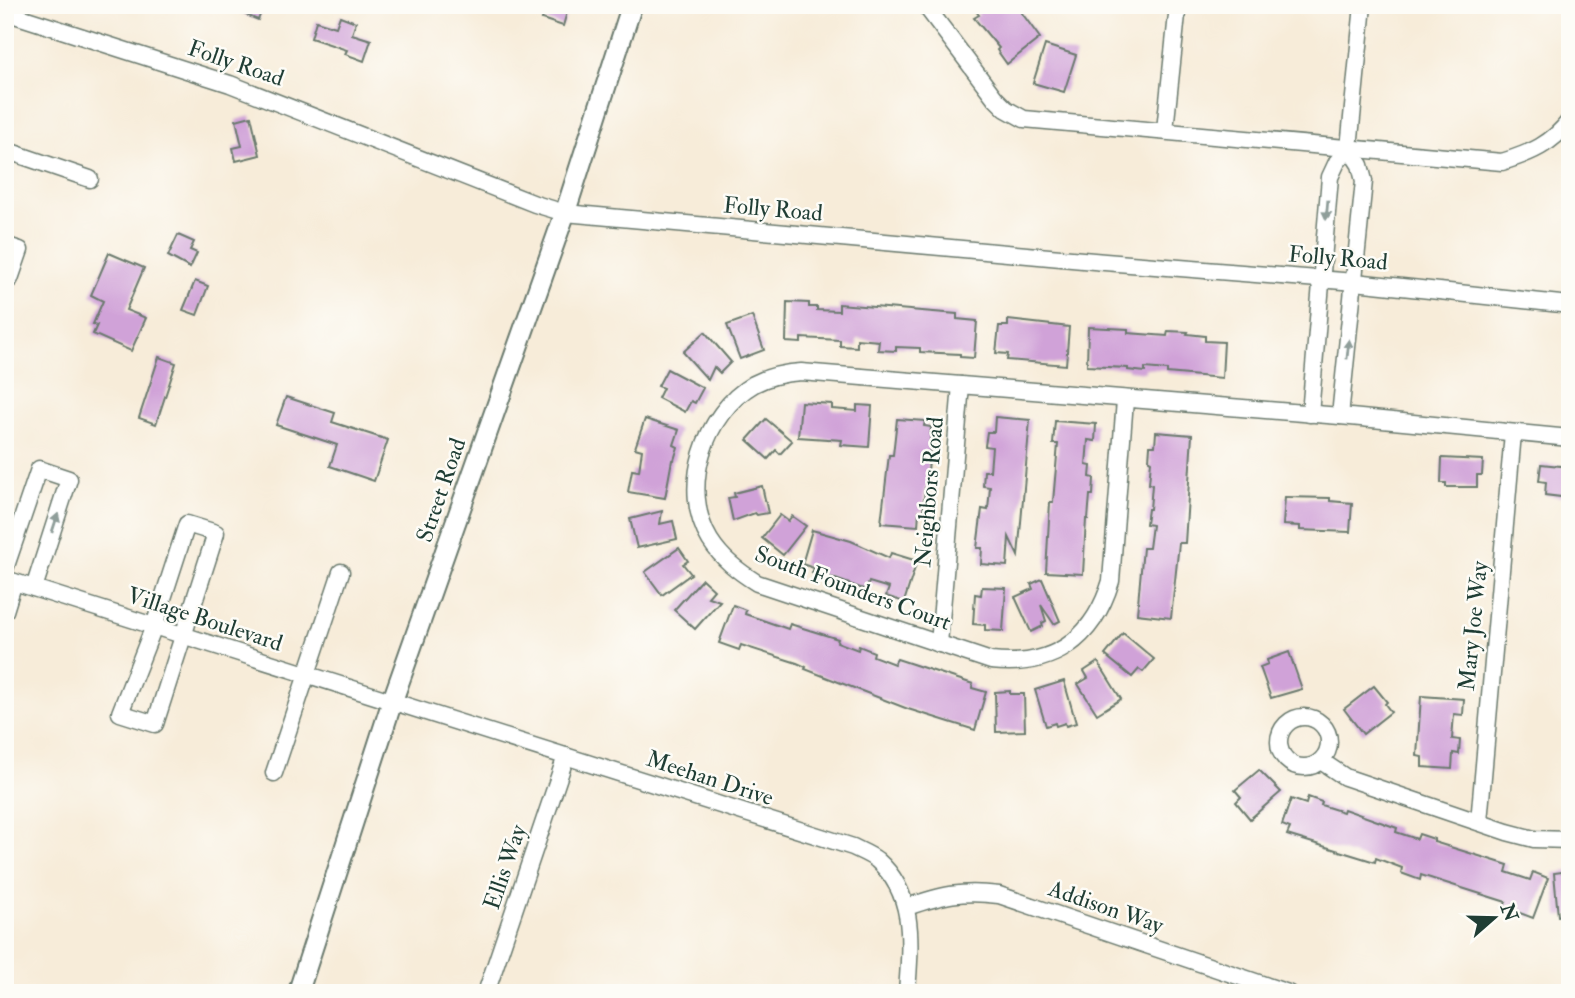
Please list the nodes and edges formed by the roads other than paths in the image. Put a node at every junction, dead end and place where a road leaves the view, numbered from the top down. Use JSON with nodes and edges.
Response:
{"nodes":[{"id":1,"x":632,"y":5,"type":"edge"},
{"id":2,"x":925,"y":5,"type":"edge"},
{"id":3,"x":1178,"y":5,"type":"edge"},
{"id":4,"x":1363,"y":5,"type":"edge"},
{"id":5,"x":5,"y":12,"type":"edge"},
{"id":6,"x":1570,"y":120,"type":"edge"},
{"id":7,"x":1165,"y":130,"type":"junction"},
{"id":8,"x":1349,"y":148,"type":"junction"},
{"id":9,"x":5,"y":150,"type":"edge"},
{"id":10,"x":90,"y":179,"type":"dead end"},
{"id":11,"x":565,"y":213,"type":"junction"},
{"id":12,"x":5,"y":245,"type":"edge"},
{"id":13,"x":5,"y":278,"type":"edge"},
{"id":14,"x":1321,"y":279,"type":"junction"},
{"id":15,"x":1355,"y":282,"type":"junction"},
{"id":16,"x":1570,"y":305,"type":"edge"},
{"id":17,"x":961,"y":385,"type":"junction"},
{"id":18,"x":1125,"y":400,"type":"junction"},
{"id":19,"x":1310,"y":414,"type":"junction"},
{"id":20,"x":1340,"y":416,"type":"junction"},
{"id":21,"x":1513,"y":433,"type":"junction"},
{"id":22,"x":1570,"y":438,"type":"edge"},
{"id":23,"x":341,"y":572,"type":"dead end"},
{"id":24,"x":8,"y":576,"type":"edge"},
{"id":25,"x":34,"y":588,"type":"junction"},
{"id":26,"x":5,"y":611,"type":"edge"},
{"id":27,"x":154,"y":626,"type":"junction"},
{"id":28,"x":183,"y":635,"type":"junction"},
{"id":29,"x":939,"y":644,"type":"junction"},
{"id":30,"x":308,"y":675,"type":"junction"},
{"id":31,"x":392,"y":702,"type":"junction"},
{"id":32,"x":566,"y":756,"type":"junction"},
{"id":33,"x":1321,"y":761,"type":"dead end"},
{"id":34,"x":274,"y":773,"type":"dead end"},
{"id":35,"x":1479,"y":822,"type":"junction"},
{"id":36,"x":1570,"y":840,"type":"edge"},
{"id":37,"x":907,"y":907,"type":"junction"},
{"id":38,"x":298,"y":993,"type":"edge"},
{"id":39,"x":486,"y":993,"type":"edge"},
{"id":40,"x":907,"y":993,"type":"edge"},
{"id":41,"x":1287,"y":993,"type":"edge"}],
"edges":[{"from":1,"to":11,"type":"main road","name":"Street Road"},
{"from":2,"to":7,"type":"street"},
{"from":3,"to":7,"type":"street"},
{"from":4,"to":8,"type":"street"},
{"from":5,"to":11,"type":"street","name":"Folly Road"},
{"from":6,"to":8,"type":"street"},
{"from":7,"to":8,"type":"street"},
{"from":8,"to":14,"type":"street","one_way":true},
{"from":8,"to":15,"type":"street"},
{"from":9,"to":10,"type":"street"},
{"from":11,"to":14,"type":"street","name":"Folly Road"},
{"from":11,"to":31,"type":"main road","name":"Street Road"},
{"from":12,"to":13,"type":"street"},
{"from":14,"to":15,"type":"street","name":"Folly Road"},
{"from":14,"to":19,"type":"street"},
{"from":15,"to":16,"type":"street","name":"Folly Road"},
{"from":20,"to":15,"type":"street","one_way":true},
{"from":17,"to":18,"type":"street","name":"South Founders Court"},
{"from":17,"to":29,"type":"street","name":"Neighbors Road"},
{"from":17,"to":29,"type":"street","name":"South Founders Court"},
{"from":18,"to":19,"type":"street","name":"South Founders Court"},
{"from":18,"to":29,"type":"street","name":"South Founders Court"},
{"from":19,"to":20,"type":"street","name":"South Founders Court"},
{"from":20,"to":21,"type":"street","name":"South Founders Court"},
{"from":21,"to":22,"type":"street","name":"South Founders Court"},
{"from":21,"to":35,"type":"street","name":"Mary Joe Way"},
{"from":23,"to":30,"type":"street"},
{"from":24,"to":25,"type":"street","name":"Village Boulevard"},
{"from":25,"to":24,"type":"street","one_way":true},
{"from":24,"to":26,"type":"street"},
{"from":25,"to":27,"type":"street","name":"Village Boulevard"},
{"from":27,"to":28,"type":"street","name":"Village Boulevard"},
{"from":27,"to":28,"type":"street"},
{"from":27,"to":28,"type":"street"},
{"from":28,"to":30,"type":"street","name":"Village Boulevard"},
{"from":30,"to":31,"type":"street","name":"Village Boulevard"},
{"from":30,"to":34,"type":"street"},
{"from":31,"to":32,"type":"street","name":"Meehan Drive"},
{"from":31,"to":38,"type":"main road","name":"Street Road"},
{"from":32,"to":37,"type":"street","name":"Meehan Drive"},
{"from":32,"to":39,"type":"street","name":"Ellis Way"},
{"from":33,"to":35,"type":"street"},
{"from":35,"to":36,"type":"street"},
{"from":37,"to":40,"type":"street","name":"Meehan Drive"},
{"from":37,"to":41,"type":"street","name":"Addison Way"}]}
